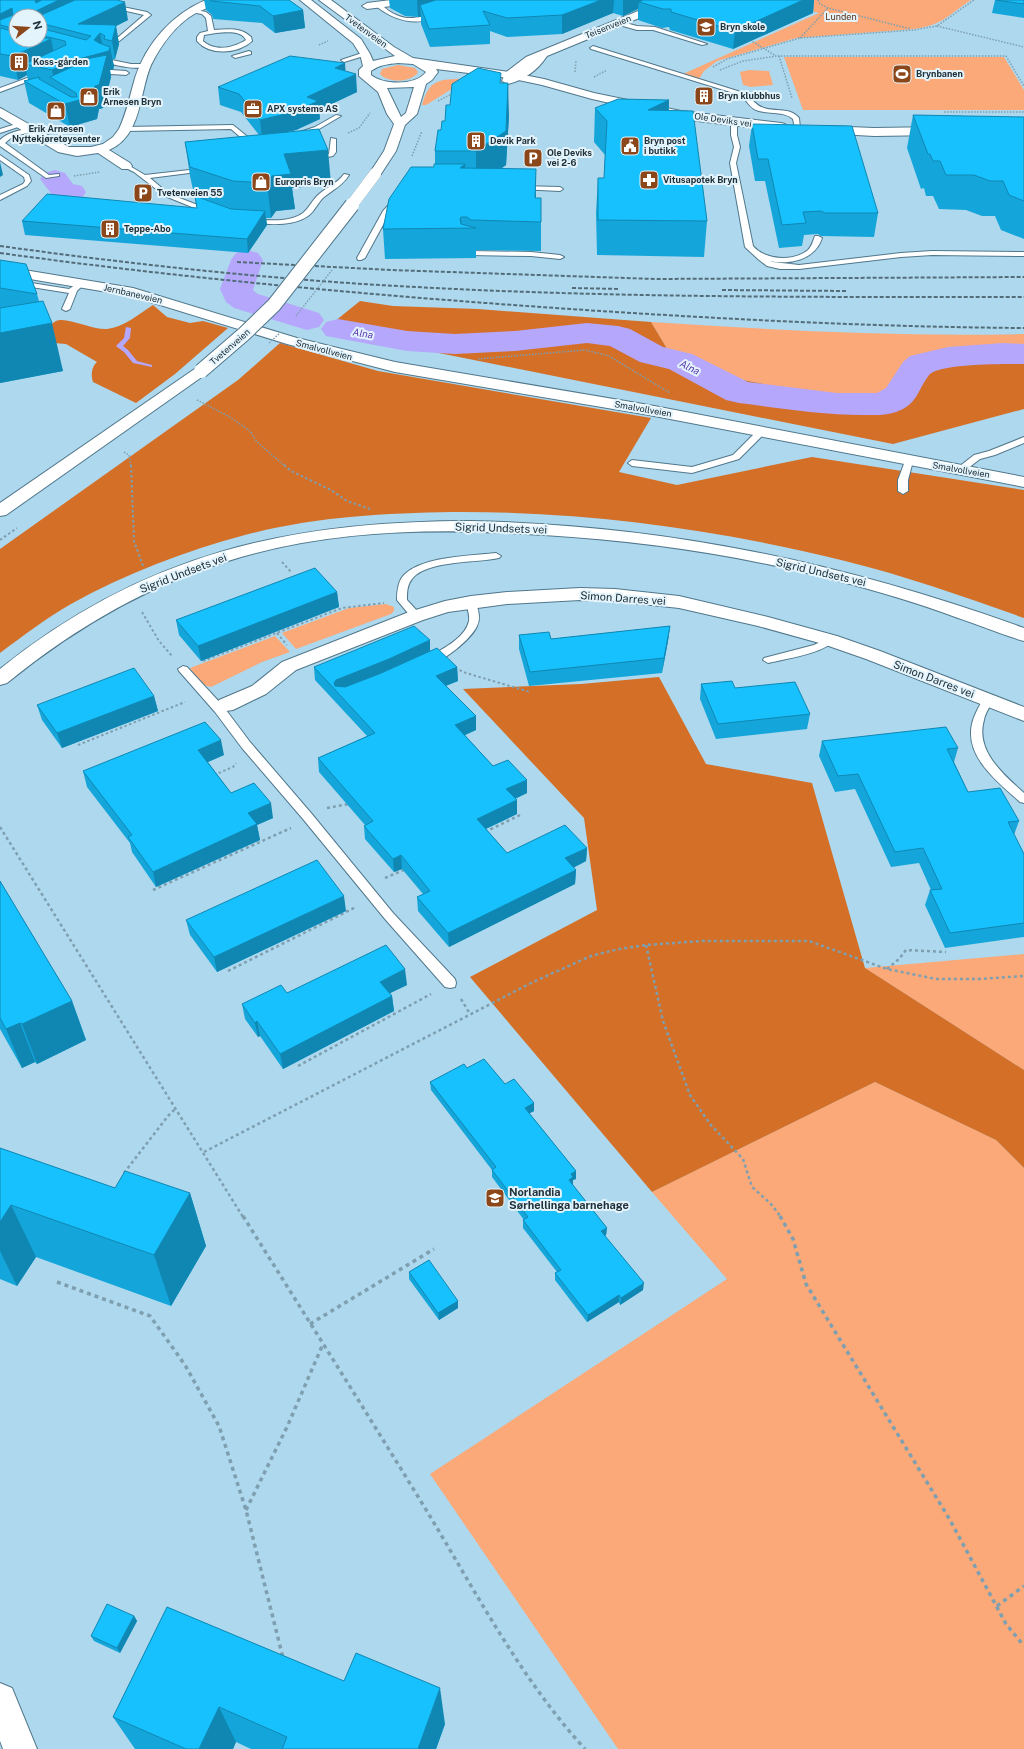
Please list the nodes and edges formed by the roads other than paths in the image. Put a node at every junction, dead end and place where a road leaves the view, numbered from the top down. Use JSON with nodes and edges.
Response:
{"nodes":[{"id":1,"x":81,"y":0,"type":"edge"},
{"id":2,"x":215,"y":0,"type":"edge"},
{"id":3,"x":305,"y":0,"type":"edge"},
{"id":4,"x":324,"y":0,"type":"edge"},
{"id":5,"x":417,"y":0,"type":"edge"},
{"id":6,"x":674,"y":0,"type":"edge"},
{"id":7,"x":101,"y":4,"type":"junction"},
{"id":8,"x":378,"y":5,"type":"junction"},
{"id":9,"x":367,"y":6,"type":"dead end"},
{"id":10,"x":87,"y":10,"type":"edge"},
{"id":11,"x":192,"y":11,"type":"junction"},
{"id":12,"x":441,"y":13,"type":"edge"},
{"id":13,"x":620,"y":20,"type":"junction"},
{"id":14,"x":211,"y":32,"type":"junction"},
{"id":15,"x":117,"y":41,"type":"dead end"},
{"id":16,"x":704,"y":44,"type":"edge"},
{"id":17,"x":593,"y":48,"type":"dead end"},
{"id":18,"x":249,"y":53,"type":"dead end"},
{"id":19,"x":365,"y":54,"type":"junction"},
{"id":20,"x":104,"y":55,"type":"edge"},
{"id":21,"x":235,"y":56,"type":"dead end"},
{"id":22,"x":344,"y":60,"type":"dead end"},
{"id":23,"x":409,"y":60,"type":"junction"},
{"id":24,"x":420,"y":62,"type":"junction"},
{"id":25,"x":369,"y":67,"type":"junction"},
{"id":26,"x":144,"y":70,"type":"junction"},
{"id":27,"x":42,"y":74,"type":"edge"},
{"id":28,"x":512,"y":77,"type":"junction"},
{"id":29,"x":426,"y":79,"type":"junction"},
{"id":30,"x":90,"y":82,"type":"edge"},
{"id":31,"x":374,"y":82,"type":"junction"},
{"id":32,"x":0,"y":84,"type":"edge"},
{"id":33,"x":8,"y":87,"type":"junction"},
{"id":34,"x":0,"y":90,"type":"edge"},
{"id":35,"x":794,"y":105,"type":"road end"},
{"id":36,"x":0,"y":112,"type":"edge"},
{"id":37,"x":790,"y":112,"type":"junction"},
{"id":38,"x":338,"y":116,"type":"dead end"},
{"id":39,"x":734,"y":122,"type":"junction"},
{"id":40,"x":400,"y":124,"type":"junction"},
{"id":41,"x":27,"y":127,"type":"junction"},
{"id":42,"x":797,"y":128,"type":"junction"},
{"id":43,"x":126,"y":129,"type":"junction"},
{"id":44,"x":950,"y":130,"type":"edge"},
{"id":45,"x":0,"y":131,"type":"edge"},
{"id":46,"x":289,"y":136,"type":"edge"},
{"id":47,"x":333,"y":138,"type":"dead end"},
{"id":48,"x":263,"y":142,"type":"edge"},
{"id":49,"x":101,"y":150,"type":"junction"},
{"id":50,"x":0,"y":157,"type":"edge"},
{"id":51,"x":302,"y":160,"type":"edge"},
{"id":52,"x":0,"y":165,"type":"edge"},
{"id":53,"x":126,"y":166,"type":"joint"},
{"id":54,"x":16,"y":168,"type":"junction"},
{"id":55,"x":216,"y":168,"type":"edge"},
{"id":56,"x":57,"y":175,"type":"dead end"},
{"id":57,"x":346,"y":175,"type":"dead end"},
{"id":58,"x":143,"y":177,"type":"junction"},
{"id":59,"x":510,"y":188,"type":"edge"},
{"id":60,"x":560,"y":189,"type":"dead end"},
{"id":61,"x":400,"y":194,"type":"edge"},
{"id":62,"x":0,"y":198,"type":"edge"},
{"id":63,"x":223,"y":216,"type":"edge"},
{"id":64,"x":241,"y":220,"type":"edge"},
{"id":65,"x":818,"y":238,"type":"dead end"},
{"id":66,"x":465,"y":250,"type":"dead end"},
{"id":67,"x":755,"y":253,"type":"junction"},
{"id":68,"x":1024,"y":254,"type":"edge"},
{"id":69,"x":361,"y":258,"type":"dead end"},
{"id":70,"x":560,"y":258,"type":"dead end"},
{"id":71,"x":0,"y":270,"type":"edge"},
{"id":72,"x":0,"y":280,"type":"edge"},
{"id":73,"x":78,"y":286,"type":"junction"},
{"id":74,"x":66,"y":309,"type":"dead end"},
{"id":75,"x":262,"y":332,"type":"joint"},
{"id":76,"x":761,"y":432,"type":"junction"},
{"id":77,"x":1024,"y":440,"type":"edge"},
{"id":78,"x":909,"y":461,"type":"junction"},
{"id":79,"x":632,"y":463,"type":"dead end"},
{"id":80,"x":960,"y":470,"type":"junction"},
{"id":81,"x":1024,"y":482,"type":"edge"},
{"id":82,"x":903,"y":491,"type":"dead end"},
{"id":83,"x":0,"y":511,"type":"edge"},
{"id":84,"x":496,"y":556,"type":"dead end"},
{"id":85,"x":471,"y":602,"type":"junction"},
{"id":86,"x":416,"y":616,"type":"junction"},
{"id":87,"x":1024,"y":635,"type":"edge"},
{"id":88,"x":830,"y":640,"type":"junction"},
{"id":89,"x":768,"y":660,"type":"dead end"},
{"id":90,"x":422,"y":664,"type":"edge"},
{"id":91,"x":183,"y":669,"type":"road end"},
{"id":92,"x":0,"y":679,"type":"edge"},
{"id":93,"x":988,"y":700,"type":"junction"},
{"id":94,"x":223,"y":707,"type":"junction"},
{"id":95,"x":1024,"y":714,"type":"edge"},
{"id":96,"x":1024,"y":799,"type":"edge"},
{"id":97,"x":450,"y":984,"type":"road end"},
{"id":98,"x":0,"y":1700,"type":"edge"},
{"id":99,"x":20,"y":1749,"type":"edge"}],
"edges":[{"from":1,"to":7,"type":"lane"},
{"from":2,"to":11,"type":"street"},
{"from":3,"to":19,"type":"street","name":"Tvetenveien"},
{"from":4,"to":23,"type":"street","name":"Tvetenveien"},
{"from":5,"to":8,"type":"street"},
{"from":6,"to":13,"type":"street","name":"Teisenveien"},
{"from":7,"to":10,"type":"lane"},
{"from":7,"to":15,"type":"lane"},
{"from":8,"to":9,"type":"street"},
{"from":8,"to":12,"type":"lane"},
{"from":11,"to":14,"type":"lane"},
{"from":11,"to":26,"type":"street"},
{"from":13,"to":16,"type":"lane"},
{"from":13,"to":28,"type":"street","name":"Teisenveien"},
{"from":14,"to":14,"type":"lane"},
{"from":17,"to":37,"type":"lane"},
{"from":18,"to":21,"type":"lane"},
{"from":19,"to":22,"type":"lane"},
{"from":19,"to":25,"type":"street","name":"Tvetenveien"},
{"from":20,"to":26,"type":"lane"},
{"from":23,"to":24,"type":"street","name":"Tvetenveien"},
{"from":23,"to":25,"type":"street","name":"Tvetenveien"},
{"from":24,"to":28,"type":"street","name":"Ole Deviks vei"},
{"from":24,"to":29,"type":"street"},
{"from":25,"to":31,"type":"street","name":"Tvetenveien"},
{"from":26,"to":30,"type":"lane"},
{"from":26,"to":43,"type":"street"},
{"from":27,"to":33,"type":"lane"},
{"from":28,"to":29,"type":"street","name":"Ole Deviks vei"},
{"from":28,"to":39,"type":"street","name":"Ole Deviks vei"},
{"from":29,"to":31,"type":"street"},
{"from":29,"to":40,"type":"street","name":"Tvetenveien"},
{"from":31,"to":40,"type":"street","name":"Tvetenveien"},
{"from":32,"to":33,"type":"lane"},
{"from":33,"to":34,"type":"lane"},
{"from":35,"to":37,"type":"lane"},
{"from":36,"to":41,"type":"street"},
{"from":37,"to":42,"type":"lane"},
{"from":38,"to":46,"type":"lane"},
{"from":39,"to":42,"type":"street","name":"Ole Deviks vei"},
{"from":39,"to":67,"type":"lane"},
{"from":40,"to":83,"type":"street","name":"Tvetenveien","bridge":true},
{"from":41,"to":45,"type":"lane"},
{"from":41,"to":49,"type":"street"},
{"from":41,"to":56,"type":"lane"},
{"from":42,"to":44,"type":"street","name":"Ole Deviks vei"},
{"from":43,"to":48,"type":"lane"},
{"from":43,"to":49,"type":"street"},
{"from":47,"to":51,"type":"lane"},
{"from":49,"to":53,"type":"street"},
{"from":50,"to":54,"type":"lane"},
{"from":52,"to":54,"type":"lane"},
{"from":53,"to":58,"type":"lane"},
{"from":54,"to":62,"type":"lane"},
{"from":55,"to":58,"type":"lane"},
{"from":57,"to":64,"type":"lane"},
{"from":58,"to":63,"type":"lane"},
{"from":59,"to":60,"type":"lane"},
{"from":61,"to":69,"type":"lane"},
{"from":65,"to":67,"type":"lane"},
{"from":66,"to":70,"type":"lane"},
{"from":67,"to":68,"type":"lane"},
{"from":71,"to":73,"type":"street","name":"Jernbaneveien"},
{"from":72,"to":73,"type":"lane"},
{"from":73,"to":74,"type":"lane"},
{"from":73,"to":75,"type":"street","name":"Jernbaneveien"},
{"from":75,"to":76,"type":"street","name":"Smalvollveien"},
{"from":76,"to":78,"type":"street","name":"Smalvollveien"},
{"from":76,"to":79,"type":"lane"},
{"from":77,"to":80,"type":"lane"},
{"from":78,"to":80,"type":"street","name":"Smalvollveien"},
{"from":78,"to":82,"type":"lane"},
{"from":80,"to":81,"type":"street","name":"Smalvollveien"},
{"from":84,"to":86,"type":"lane"},
{"from":85,"to":86,"type":"street","name":"Simon Darres vei"},
{"from":85,"to":88,"type":"street","name":"Simon Darres vei"},
{"from":85,"to":90,"type":"lane"},
{"from":86,"to":94,"type":"street","name":"Simon Darres vei"},
{"from":87,"to":92,"type":"street","name":"Sigrid Undsets vei"},
{"from":88,"to":89,"type":"lane"},
{"from":88,"to":93,"type":"street","name":"Simon Darres vei"},
{"from":91,"to":94,"type":"lane"},
{"from":93,"to":95,"type":"street","name":"Simon Darres vei"},
{"from":93,"to":96,"type":"lane"},
{"from":94,"to":97,"type":"lane"},
{"from":98,"to":99,"type":"street"}]}
